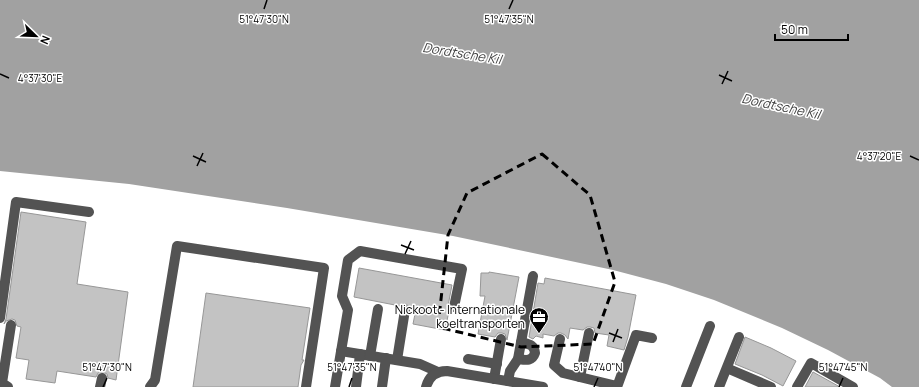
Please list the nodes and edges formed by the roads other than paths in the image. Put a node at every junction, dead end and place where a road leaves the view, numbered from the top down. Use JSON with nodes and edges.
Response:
{"nodes":[{"id":1,"x":89,"y":212,"type":"dead end"},
{"id":2,"x":533,"y":276,"type":"dead end"},
{"id":3,"x":454,"y":307,"type":"dead end"},
{"id":4,"x":378,"y":309,"type":"dead end"},
{"id":5,"x":405,"y":310,"type":"dead end"},
{"id":6,"x":0,"y":318,"type":"edge"},
{"id":7,"x":10,"y":325,"type":"dead end"},
{"id":8,"x":710,"y":326,"type":"dead end"},
{"id":9,"x":589,"y":333,"type":"dead end"},
{"id":10,"x":739,"y":337,"type":"dead end"},
{"id":11,"x":501,"y":338,"type":"dead end"},
{"id":12,"x":652,"y":338,"type":"dead end"},
{"id":13,"x":560,"y":339,"type":"dead end"},
{"id":14,"x":521,"y":342,"type":"junction"},
{"id":15,"x":341,"y":351,"type":"junction"},
{"id":16,"x":365,"y":355,"type":"junction"},
{"id":17,"x":392,"y":359,"type":"junction"},
{"id":18,"x":468,"y":359,"type":"dead end"},
{"id":19,"x":518,"y":359,"type":"junction"},
{"id":20,"x":497,"y":364,"type":"junction"},
{"id":21,"x":729,"y":369,"type":"dead end"},
{"id":22,"x":438,"y":372,"type":"junction"},
{"id":23,"x":580,"y":377,"type":"junction"},
{"id":24,"x":494,"y":379,"type":"junction"},
{"id":25,"x":508,"y":381,"type":"junction"},
{"id":26,"x":3,"y":384,"type":"edge"},
{"id":27,"x":760,"y":384,"type":"edge"},
{"id":28,"x":617,"y":386,"type":"edge"},
{"id":29,"x":150,"y":387,"type":"edge"},
{"id":30,"x":306,"y":387,"type":"edge"},
{"id":31,"x":335,"y":387,"type":"edge"},
{"id":32,"x":356,"y":387,"type":"edge"},
{"id":33,"x":382,"y":387,"type":"edge"},
{"id":34,"x":426,"y":387,"type":"edge"},
{"id":35,"x":543,"y":387,"type":"edge"},
{"id":36,"x":686,"y":387,"type":"edge"},
{"id":37,"x":719,"y":387,"type":"edge"},
{"id":38,"x":771,"y":387,"type":"edge"},
{"id":39,"x":797,"y":387,"type":"edge"},
{"id":40,"x":853,"y":387,"type":"edge"}],
"edges":[{"from":1,"to":6,"type":"street"},
{"from":2,"to":14,"type":"street"},
{"from":3,"to":15,"type":"street"},
{"from":4,"to":16,"type":"street"},
{"from":5,"to":17,"type":"street"},
{"from":7,"to":26,"type":"street"},
{"from":8,"to":36,"type":"street"},
{"from":9,"to":23,"type":"street"},
{"from":10,"to":37,"type":"street"},
{"from":11,"to":20,"type":"street"},
{"from":12,"to":28,"type":"street"},
{"from":13,"to":23,"type":"street"},
{"from":14,"to":19,"type":"street"},
{"from":14,"to":19,"type":"street"},
{"from":15,"to":16,"type":"street"},
{"from":15,"to":31,"type":"street"},
{"from":16,"to":17,"type":"street"},
{"from":16,"to":32,"type":"street"},
{"from":17,"to":22,"type":"street"},
{"from":17,"to":33,"type":"street"},
{"from":18,"to":20,"type":"street"},
{"from":19,"to":25,"type":"street"},
{"from":20,"to":24,"type":"street"},
{"from":21,"to":27,"type":"street"},
{"from":22,"to":24,"type":"street"},
{"from":22,"to":34,"type":"street"},
{"from":23,"to":28,"type":"street"},
{"from":24,"to":25,"type":"street"},
{"from":25,"to":35,"type":"street"},
{"from":27,"to":38,"type":"street"},
{"from":29,"to":30,"type":"street"},
{"from":39,"to":40,"type":"street"}]}
